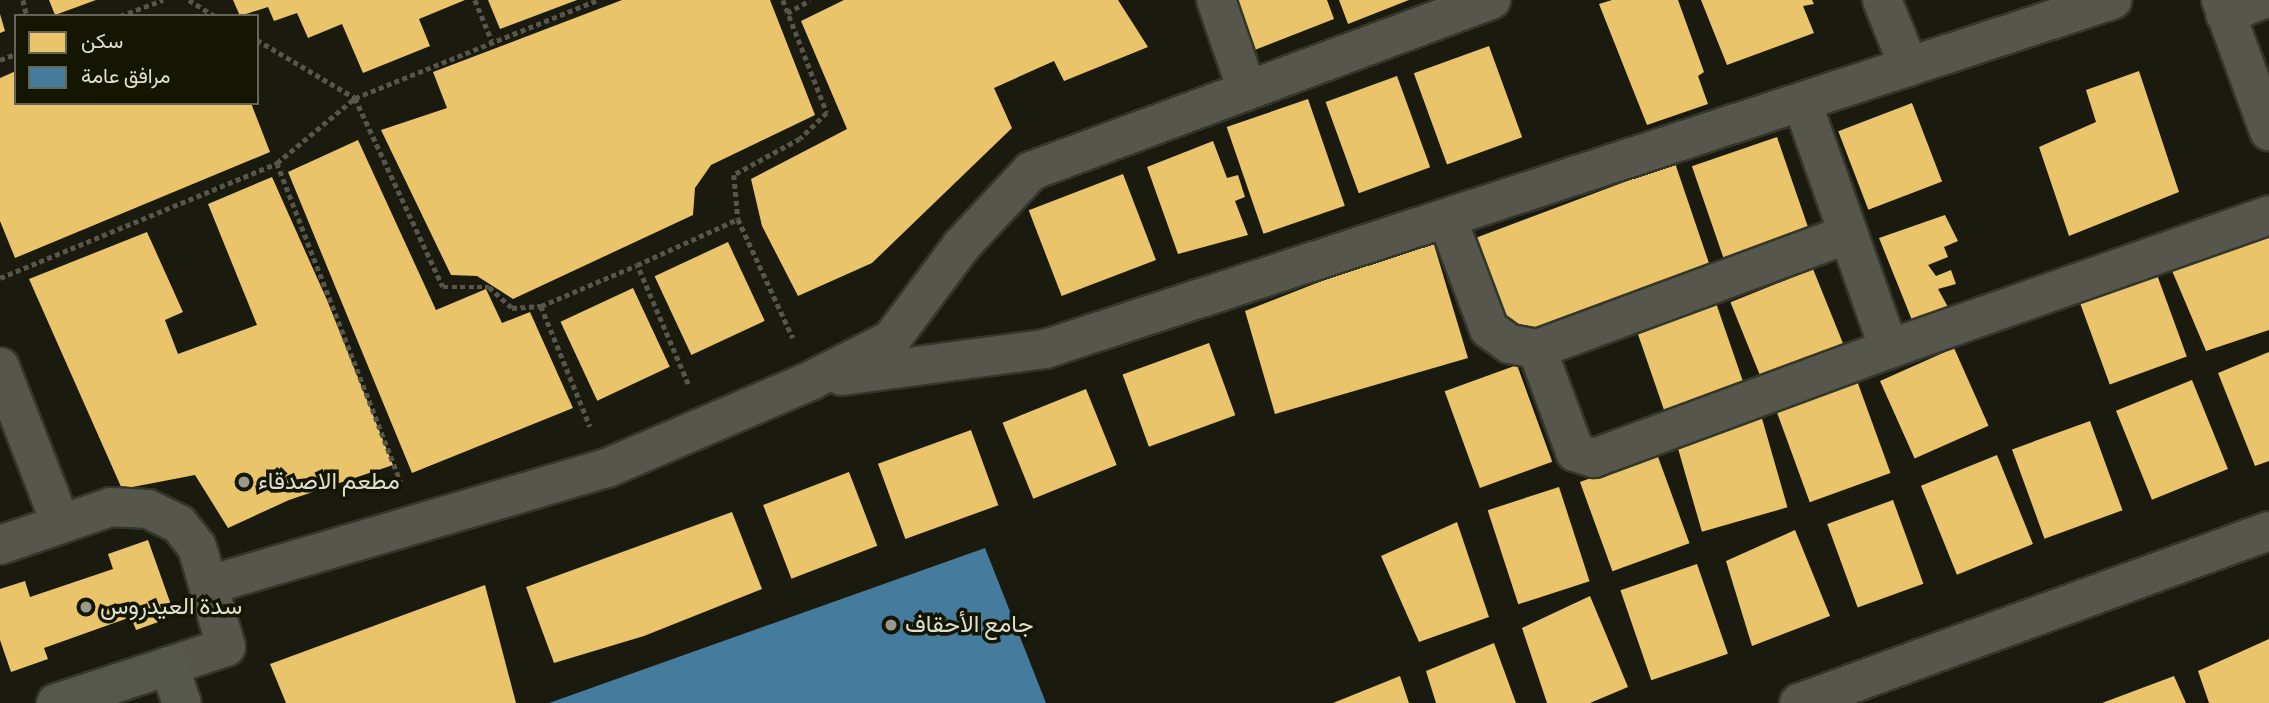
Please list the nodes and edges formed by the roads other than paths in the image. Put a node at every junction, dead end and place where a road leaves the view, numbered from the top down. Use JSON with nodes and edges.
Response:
{"nodes":[{"id":1,"x":1216,"y":0,"type":"edge"},
{"id":2,"x":1491,"y":0,"type":"edge"},
{"id":3,"x":1882,"y":0,"type":"edge"},
{"id":4,"x":2112,"y":0,"type":"edge"},
{"id":5,"x":2262,"y":0,"type":"edge"},
{"id":6,"x":2223,"y":7,"type":"edge"},
{"id":7,"x":1909,"y":67,"type":"junction"},
{"id":8,"x":1247,"y":90,"type":"junction"},
{"id":9,"x":1802,"y":103,"type":"junction"},
{"id":10,"x":2269,"y":131,"type":"edge"},
{"id":11,"x":2269,"y":215,"type":"edge"},
{"id":12,"x":1447,"y":218,"type":"junction"},
{"id":13,"x":1846,"y":235,"type":"junction"},
{"id":14,"x":1537,"y":349,"type":"junction"},
{"id":15,"x":1889,"y":349,"type":"junction"},
{"id":16,"x":0,"y":367,"type":"edge"},
{"id":17,"x":812,"y":380,"type":"junction"},
{"id":18,"x":61,"y":524,"type":"junction"},
{"id":19,"x":2269,"y":531,"type":"edge"},
{"id":20,"x":0,"y":545,"type":"edge"},
{"id":21,"x":209,"y":585,"type":"junction"},
{"id":22,"x":169,"y":666,"type":"junction"},
{"id":23,"x":96,"y":697,"type":"edge"},
{"id":24,"x":57,"y":703,"type":"edge"},
{"id":25,"x":182,"y":703,"type":"edge"},
{"id":26,"x":1799,"y":703,"type":"edge"}],
"edges":[{"from":1,"to":8,"type":"street"},
{"from":2,"to":8,"type":"street"},
{"from":3,"to":7,"type":"street"},
{"from":4,"to":7,"type":"street"},
{"from":5,"to":6,"type":"street"},
{"from":6,"to":10,"type":"street"},
{"from":7,"to":9,"type":"street"},
{"from":8,"to":17,"type":"street"},
{"from":9,"to":12,"type":"street"},
{"from":9,"to":13,"type":"street"},
{"from":11,"to":15,"type":"street"},
{"from":12,"to":14,"type":"street"},
{"from":12,"to":17,"type":"street"},
{"from":13,"to":14,"type":"street"},
{"from":13,"to":15,"type":"street"},
{"from":14,"to":15,"type":"street"},
{"from":16,"to":18,"type":"street"},
{"from":17,"to":21,"type":"street"},
{"from":18,"to":20,"type":"street"},
{"from":18,"to":21,"type":"street"},
{"from":19,"to":26,"type":"street"},
{"from":21,"to":22,"type":"street"},
{"from":22,"to":23,"type":"main road"},
{"from":22,"to":25,"type":"main road"},
{"from":23,"to":24,"type":"main road"}]}
